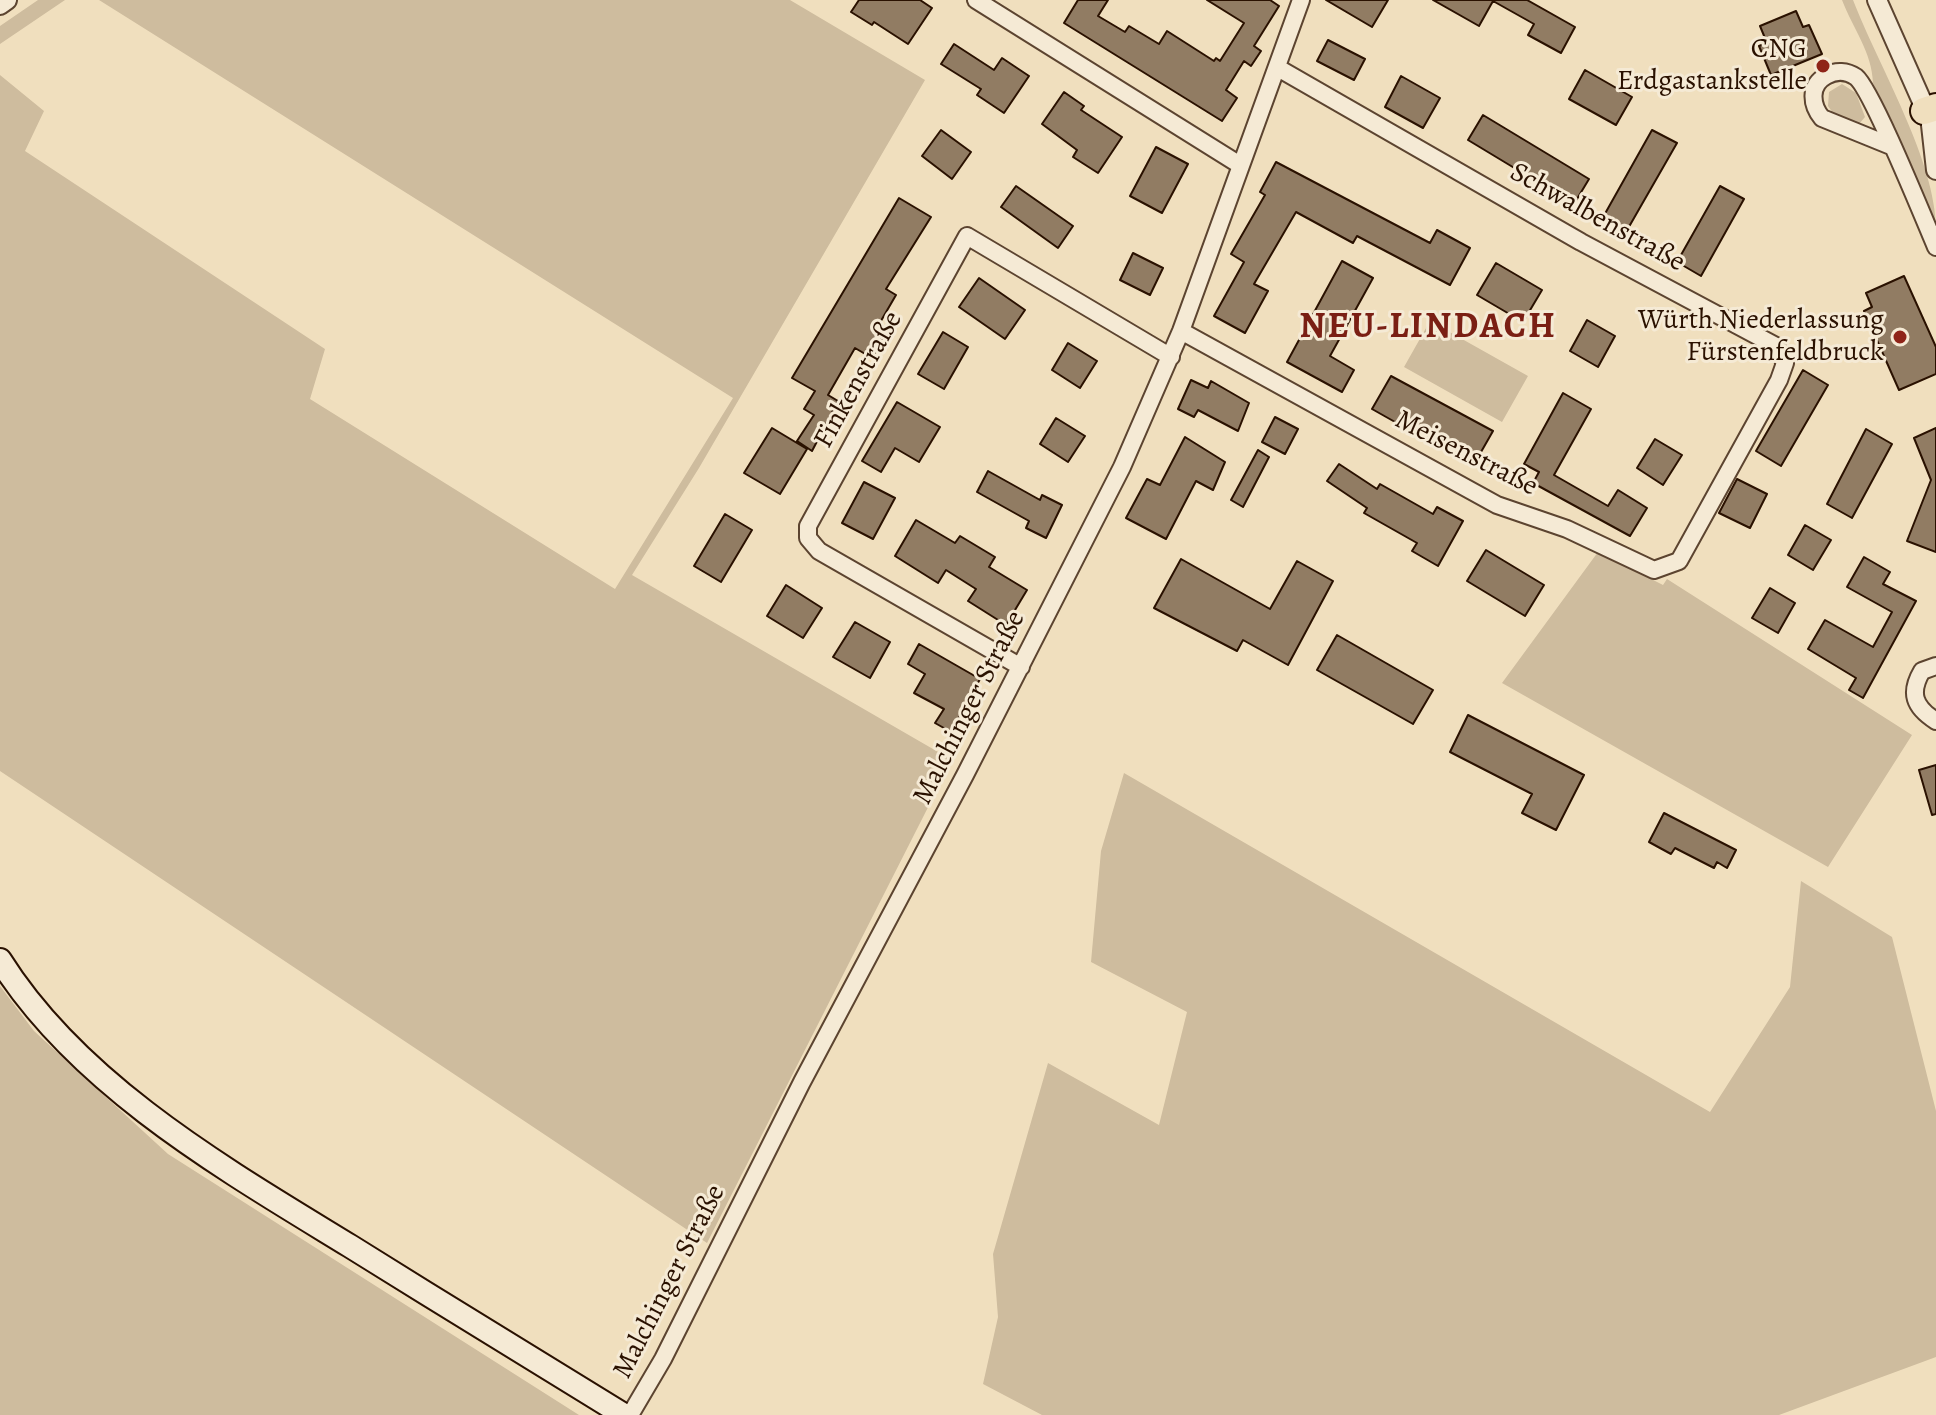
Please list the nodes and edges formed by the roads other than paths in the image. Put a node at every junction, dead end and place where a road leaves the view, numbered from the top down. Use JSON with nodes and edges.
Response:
{"nodes":[{"id":1,"x":7,"y":0,"type":"edge"},
{"id":2,"x":976,"y":0,"type":"edge"},
{"id":3,"x":1301,"y":0,"type":"edge"},
{"id":4,"x":1877,"y":0,"type":"edge"},
{"id":5,"x":0,"y":5,"type":"edge"},
{"id":6,"x":1278,"y":68,"type":"junction"},
{"id":7,"x":1933,"y":120,"type":"edge"},
{"id":8,"x":1891,"y":146,"type":"junction"},
{"id":9,"x":1240,"y":165,"type":"junction"},
{"id":10,"x":1936,"y":170,"type":"edge"},
{"id":11,"x":1936,"y":247,"type":"edge"},
{"id":12,"x":1181,"y":331,"type":"junction"},
{"id":13,"x":1171,"y":357,"type":"junction"},
{"id":14,"x":1732,"y":465,"type":"joint"},
{"id":15,"x":1936,"y":666,"type":"edge"},
{"id":16,"x":1021,"y":667,"type":"junction"},
{"id":17,"x":1936,"y":721,"type":"edge"},
{"id":18,"x":0,"y":960,"type":"edge"},
{"id":19,"x":627,"y":1415,"type":"edge"}],
"edges":[{"from":1,"to":5,"type":"street"},
{"from":2,"to":9,"type":"street"},
{"from":3,"to":6,"type":"street","name":"Malchinger Straße"},
{"from":4,"to":7,"type":"street"},
{"from":6,"to":9,"type":"street","name":"Malchinger Straße"},
{"from":6,"to":14,"type":"street","name":"Schwalbenstraße"},
{"from":7,"to":10,"type":"street"},
{"from":8,"to":8,"type":"street"},
{"from":8,"to":11,"type":"street"},
{"from":9,"to":12,"type":"street","name":"Malchinger Straße"},
{"from":12,"to":13,"type":"street","name":"Malchinger Straße"},
{"from":12,"to":14,"type":"street","name":"Meisenstraße"},
{"from":13,"to":16,"type":"street","name":"Malchinger Straße"},
{"from":13,"to":16,"type":"street","name":"Finkenstraße"},
{"from":15,"to":17,"type":"street"},
{"from":16,"to":19,"type":"street","name":"Malchinger Straße"},
{"from":18,"to":19,"type":"main road"}]}
